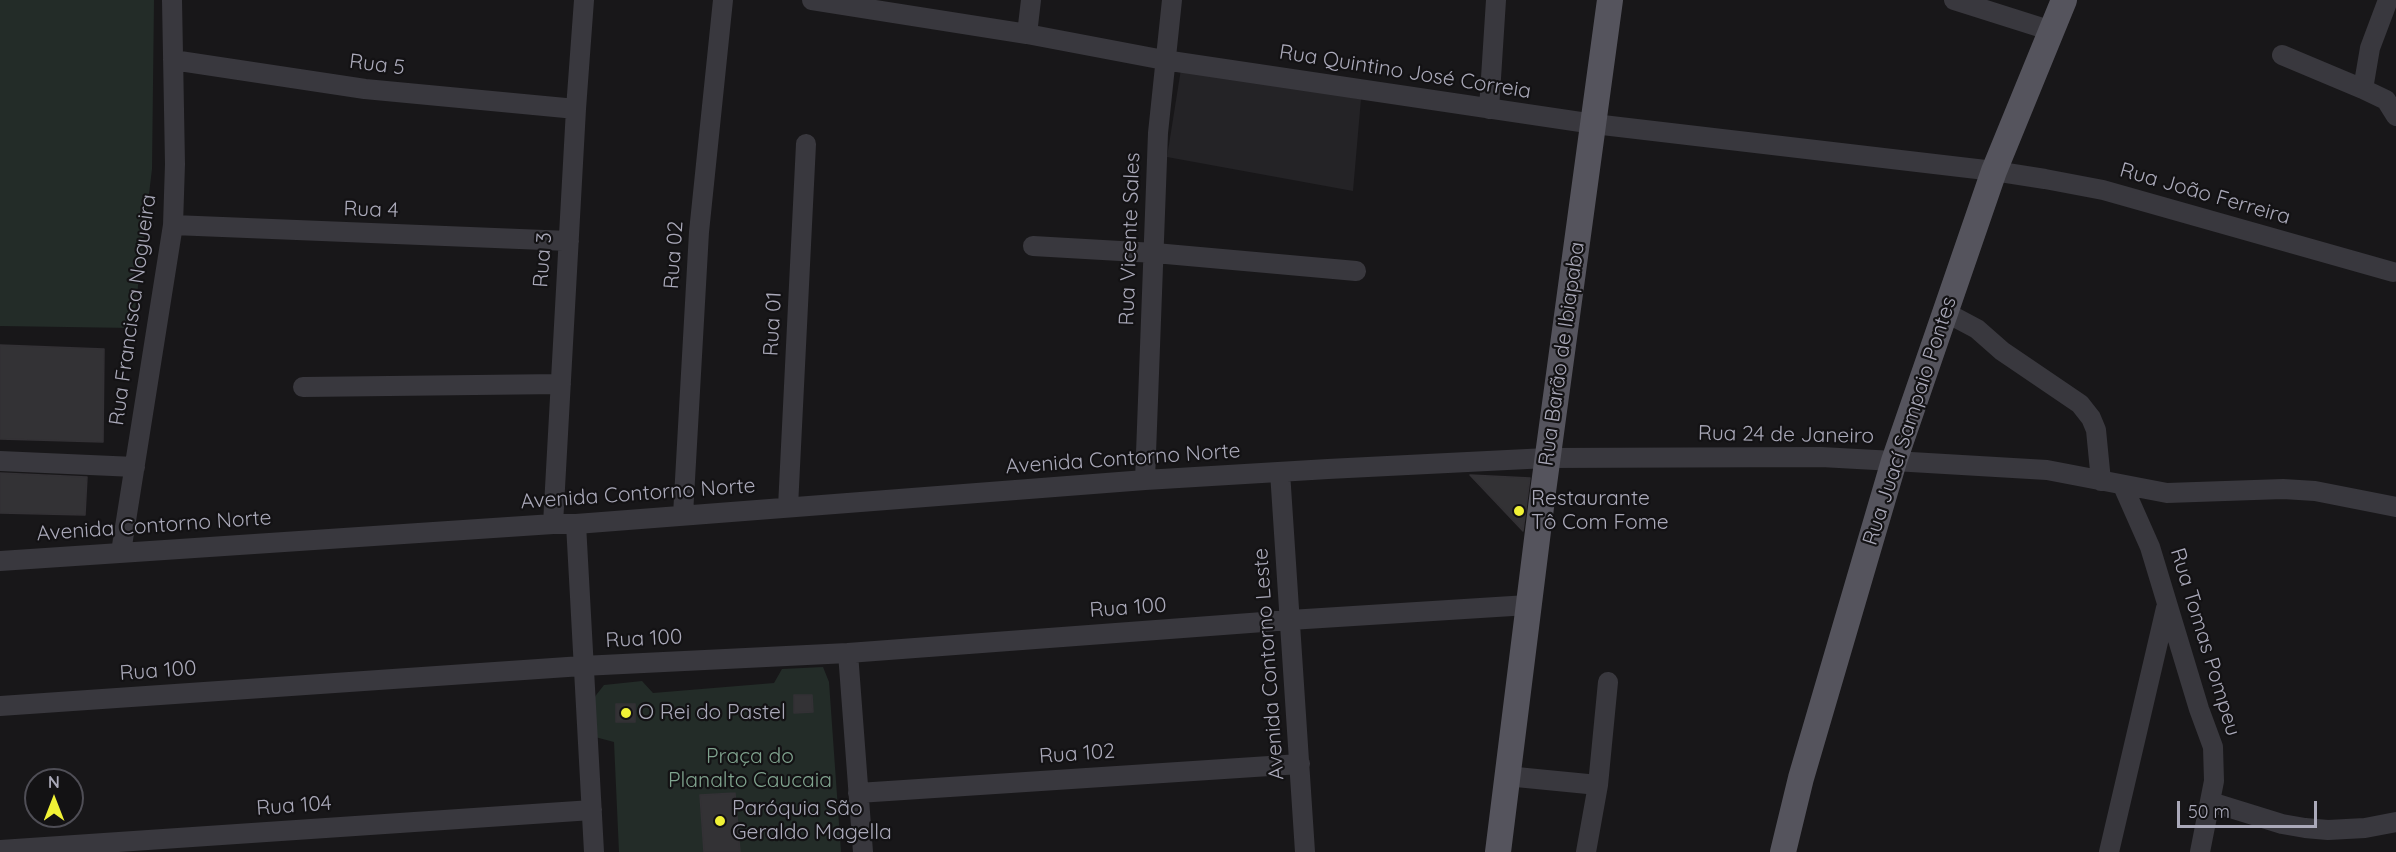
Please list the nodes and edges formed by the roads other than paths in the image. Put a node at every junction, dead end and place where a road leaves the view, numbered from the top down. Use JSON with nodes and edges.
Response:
{"nodes":[{"id":1,"x":172,"y":0,"type":"edge"},
{"id":2,"x":584,"y":0,"type":"edge"},
{"id":3,"x":723,"y":0,"type":"edge"},
{"id":4,"x":812,"y":0,"type":"edge"},
{"id":5,"x":1031,"y":0,"type":"edge"},
{"id":6,"x":1172,"y":0,"type":"edge"},
{"id":7,"x":1496,"y":0,"type":"edge"},
{"id":8,"x":1610,"y":0,"type":"edge"},
{"id":9,"x":1954,"y":0,"type":"edge"},
{"id":10,"x":2064,"y":0,"type":"edge"},
{"id":11,"x":2388,"y":0,"type":"edge"},
{"id":12,"x":861,"y":4,"type":"edge"},
{"id":13,"x":2052,"y":31,"type":"junction"},
{"id":14,"x":1027,"y":34,"type":"junction"},
{"id":15,"x":2282,"y":55,"type":"dead end"},
{"id":16,"x":173,"y":60,"type":"junction"},
{"id":17,"x":1164,"y":60,"type":"junction"},
{"id":18,"x":2363,"y":89,"type":"junction"},
{"id":19,"x":576,"y":109,"type":"junction"},
{"id":20,"x":1489,"y":109,"type":"junction"},
{"id":21,"x":2396,"y":116,"type":"edge"},
{"id":22,"x":1594,"y":124,"type":"junction"},
{"id":23,"x":807,"y":144,"type":"dead end"},
{"id":24,"x":1994,"y":171,"type":"junction"},
{"id":25,"x":173,"y":225,"type":"junction"},
{"id":26,"x":569,"y":241,"type":"junction"},
{"id":27,"x":1034,"y":246,"type":"dead end"},
{"id":28,"x":1155,"y":253,"type":"junction"},
{"id":29,"x":1356,"y":271,"type":"dead end"},
{"id":30,"x":2395,"y":274,"type":"edge"},
{"id":31,"x":1945,"y":312,"type":"junction"},
{"id":32,"x":561,"y":384,"type":"junction"},
{"id":33,"x":303,"y":387,"type":"dead end"},
{"id":34,"x":1547,"y":458,"type":"junction"},
{"id":35,"x":1894,"y":460,"type":"junction"},
{"id":36,"x":0,"y":461,"type":"edge"},
{"id":37,"x":135,"y":467,"type":"junction"},
{"id":38,"x":1280,"y":472,"type":"junction"},
{"id":39,"x":1145,"y":480,"type":"junction"},
{"id":40,"x":2101,"y":481,"type":"junction"},
{"id":41,"x":2124,"y":486,"type":"junction"},
{"id":42,"x":788,"y":507,"type":"junction"},
{"id":43,"x":2396,"y":507,"type":"edge"},
{"id":44,"x":683,"y":515,"type":"junction"},
{"id":45,"x":553,"y":524,"type":"junction"},
{"id":46,"x":576,"y":524,"type":"junction"},
{"id":47,"x":121,"y":552,"type":"junction"},
{"id":48,"x":0,"y":561,"type":"edge"},
{"id":49,"x":1528,"y":605,"type":"junction"},
{"id":50,"x":2167,"y":605,"type":"junction"},
{"id":51,"x":1290,"y":620,"type":"junction"},
{"id":52,"x":848,"y":653,"type":"junction"},
{"id":53,"x":582,"y":666,"type":"junction"},
{"id":54,"x":1608,"y":682,"type":"dead end"},
{"id":55,"x":0,"y":706,"type":"edge"},
{"id":56,"x":1300,"y":764,"type":"junction"},
{"id":57,"x":1506,"y":776,"type":"junction"},
{"id":58,"x":1598,"y":785,"type":"junction"},
{"id":59,"x":858,"y":793,"type":"junction"},
{"id":60,"x":2211,"y":802,"type":"junction"},
{"id":61,"x":592,"y":810,"type":"junction"},
{"id":62,"x":2396,"y":822,"type":"edge"},
{"id":63,"x":0,"y":850,"type":"edge"},
{"id":64,"x":594,"y":852,"type":"edge"},
{"id":65,"x":863,"y":852,"type":"edge"},
{"id":66,"x":1305,"y":852,"type":"edge"},
{"id":67,"x":1498,"y":852,"type":"edge"},
{"id":68,"x":1586,"y":852,"type":"edge"},
{"id":69,"x":1783,"y":852,"type":"edge"},
{"id":70,"x":2109,"y":852,"type":"edge"},
{"id":71,"x":2200,"y":852,"type":"edge"}],
"edges":[{"from":1,"to":16,"type":"street","name":"Rua Francisca Nogueira"},
{"from":2,"to":19,"type":"street","name":"Rua 3"},
{"from":3,"to":44,"type":"street","name":"Rua 02"},
{"from":4,"to":12,"type":"street","name":"Rua Quintino José Correia"},
{"from":5,"to":14,"type":"street"},
{"from":6,"to":17,"type":"street","name":"Rua Vicente Sales"},
{"from":7,"to":20,"type":"street"},
{"from":8,"to":22,"type":"main road","name":"Rua Barão de Ibiapaba"},
{"from":9,"to":13,"type":"street"},
{"from":10,"to":13,"type":"main road","name":"Rua Juací Sampaio Pontes"},
{"from":11,"to":18,"type":"street"},
{"from":12,"to":14,"type":"street","name":"Rua Quintino José Correia"},
{"from":13,"to":24,"type":"main road","name":"Rua Juací Sampaio Pontes"},
{"from":14,"to":17,"type":"street","name":"Rua Quintino José Correia"},
{"from":15,"to":18,"type":"street"},
{"from":16,"to":19,"type":"street","name":"Rua 5"},
{"from":16,"to":25,"type":"street","name":"Rua Francisca Nogueira"},
{"from":17,"to":20,"type":"street","name":"Rua Quintino José Correia"},
{"from":17,"to":28,"type":"street","name":"Rua Vicente Sales"},
{"from":18,"to":21,"type":"street"},
{"from":19,"to":26,"type":"street","name":"Rua 3"},
{"from":20,"to":22,"type":"street","name":"Rua Quintino José Correia"},
{"from":22,"to":24,"type":"street","name":"Rua Quintino José Correia"},
{"from":22,"to":34,"type":"main road","name":"Rua Barão de Ibiapaba"},
{"from":23,"to":42,"type":"street","name":"Rua 01"},
{"from":24,"to":30,"type":"street","name":"Rua João Ferreira"},
{"from":24,"to":31,"type":"main road","name":"Rua Juací Sampaio Pontes"},
{"from":25,"to":26,"type":"street","name":"Rua 4"},
{"from":25,"to":37,"type":"street","name":"Rua Francisca Nogueira"},
{"from":26,"to":32,"type":"street","name":"Rua 3"},
{"from":27,"to":28,"type":"street"},
{"from":28,"to":29,"type":"street"},
{"from":28,"to":39,"type":"street","name":"Rua Vicente Sales"},
{"from":31,"to":35,"type":"main road","name":"Rua Juací Sampaio Pontes"},
{"from":31,"to":40,"type":"street"},
{"from":32,"to":33,"type":"street"},
{"from":32,"to":45,"type":"street","name":"Rua 3"},
{"from":34,"to":35,"type":"street","name":"Rua 24 de Janeiro"},
{"from":34,"to":38,"type":"street","name":"Rua 24 de Janeiro"},
{"from":34,"to":49,"type":"main road","name":"Rua Barão de Ibiapaba"},
{"from":35,"to":40,"type":"street","name":"Rua 24 de Janeiro"},
{"from":35,"to":69,"type":"main road","name":"Rua Juací Sampaio Pontes"},
{"from":36,"to":37,"type":"street"},
{"from":37,"to":47,"type":"street","name":"Rua Francisca Nogueira"},
{"from":38,"to":39,"type":"street","name":"Avenida Contorno Norte"},
{"from":38,"to":51,"type":"street","name":"Avenida Contorno Leste"},
{"from":39,"to":42,"type":"street","name":"Avenida Contorno Norte"},
{"from":40,"to":41,"type":"street","name":"Rua 24 de Janeiro"},
{"from":41,"to":43,"type":"street","name":"Rua 24 de Janeiro"},
{"from":41,"to":50,"type":"street","name":"Rua Tomas Pompeu"},
{"from":42,"to":44,"type":"street","name":"Avenida Contorno Norte"},
{"from":44,"to":46,"type":"street","name":"Avenida Contorno Norte"},
{"from":45,"to":46,"type":"street","name":"Avenida Contorno Norte"},
{"from":45,"to":47,"type":"street","name":"Avenida Contorno Norte"},
{"from":46,"to":53,"type":"street"},
{"from":47,"to":48,"type":"street","name":"Avenida Contorno Norte"},
{"from":49,"to":51,"type":"street","name":"Rua 100"},
{"from":49,"to":57,"type":"main road","name":"Rua Barão de Ibiapaba"},
{"from":50,"to":60,"type":"street","name":"Rua Tomas Pompeu"},
{"from":50,"to":70,"type":"street"},
{"from":51,"to":52,"type":"street","name":"Rua 100"},
{"from":51,"to":56,"type":"street","name":"Avenida Contorno Leste"},
{"from":52,"to":53,"type":"street","name":"Rua 100"},
{"from":52,"to":59,"type":"street"},
{"from":53,"to":55,"type":"street","name":"Rua 100"},
{"from":53,"to":61,"type":"street"},
{"from":54,"to":58,"type":"street"},
{"from":56,"to":59,"type":"street","name":"Rua 102"},
{"from":56,"to":66,"type":"street","name":"Avenida Contorno Leste"},
{"from":57,"to":58,"type":"street"},
{"from":57,"to":67,"type":"main road","name":"Rua Barão de Ibiapaba"},
{"from":58,"to":68,"type":"street"},
{"from":59,"to":65,"type":"street"},
{"from":60,"to":62,"type":"street"},
{"from":60,"to":71,"type":"street","name":"Rua Tomas Pompeu"},
{"from":61,"to":63,"type":"street","name":"Rua 104"},
{"from":61,"to":64,"type":"street"}]}
